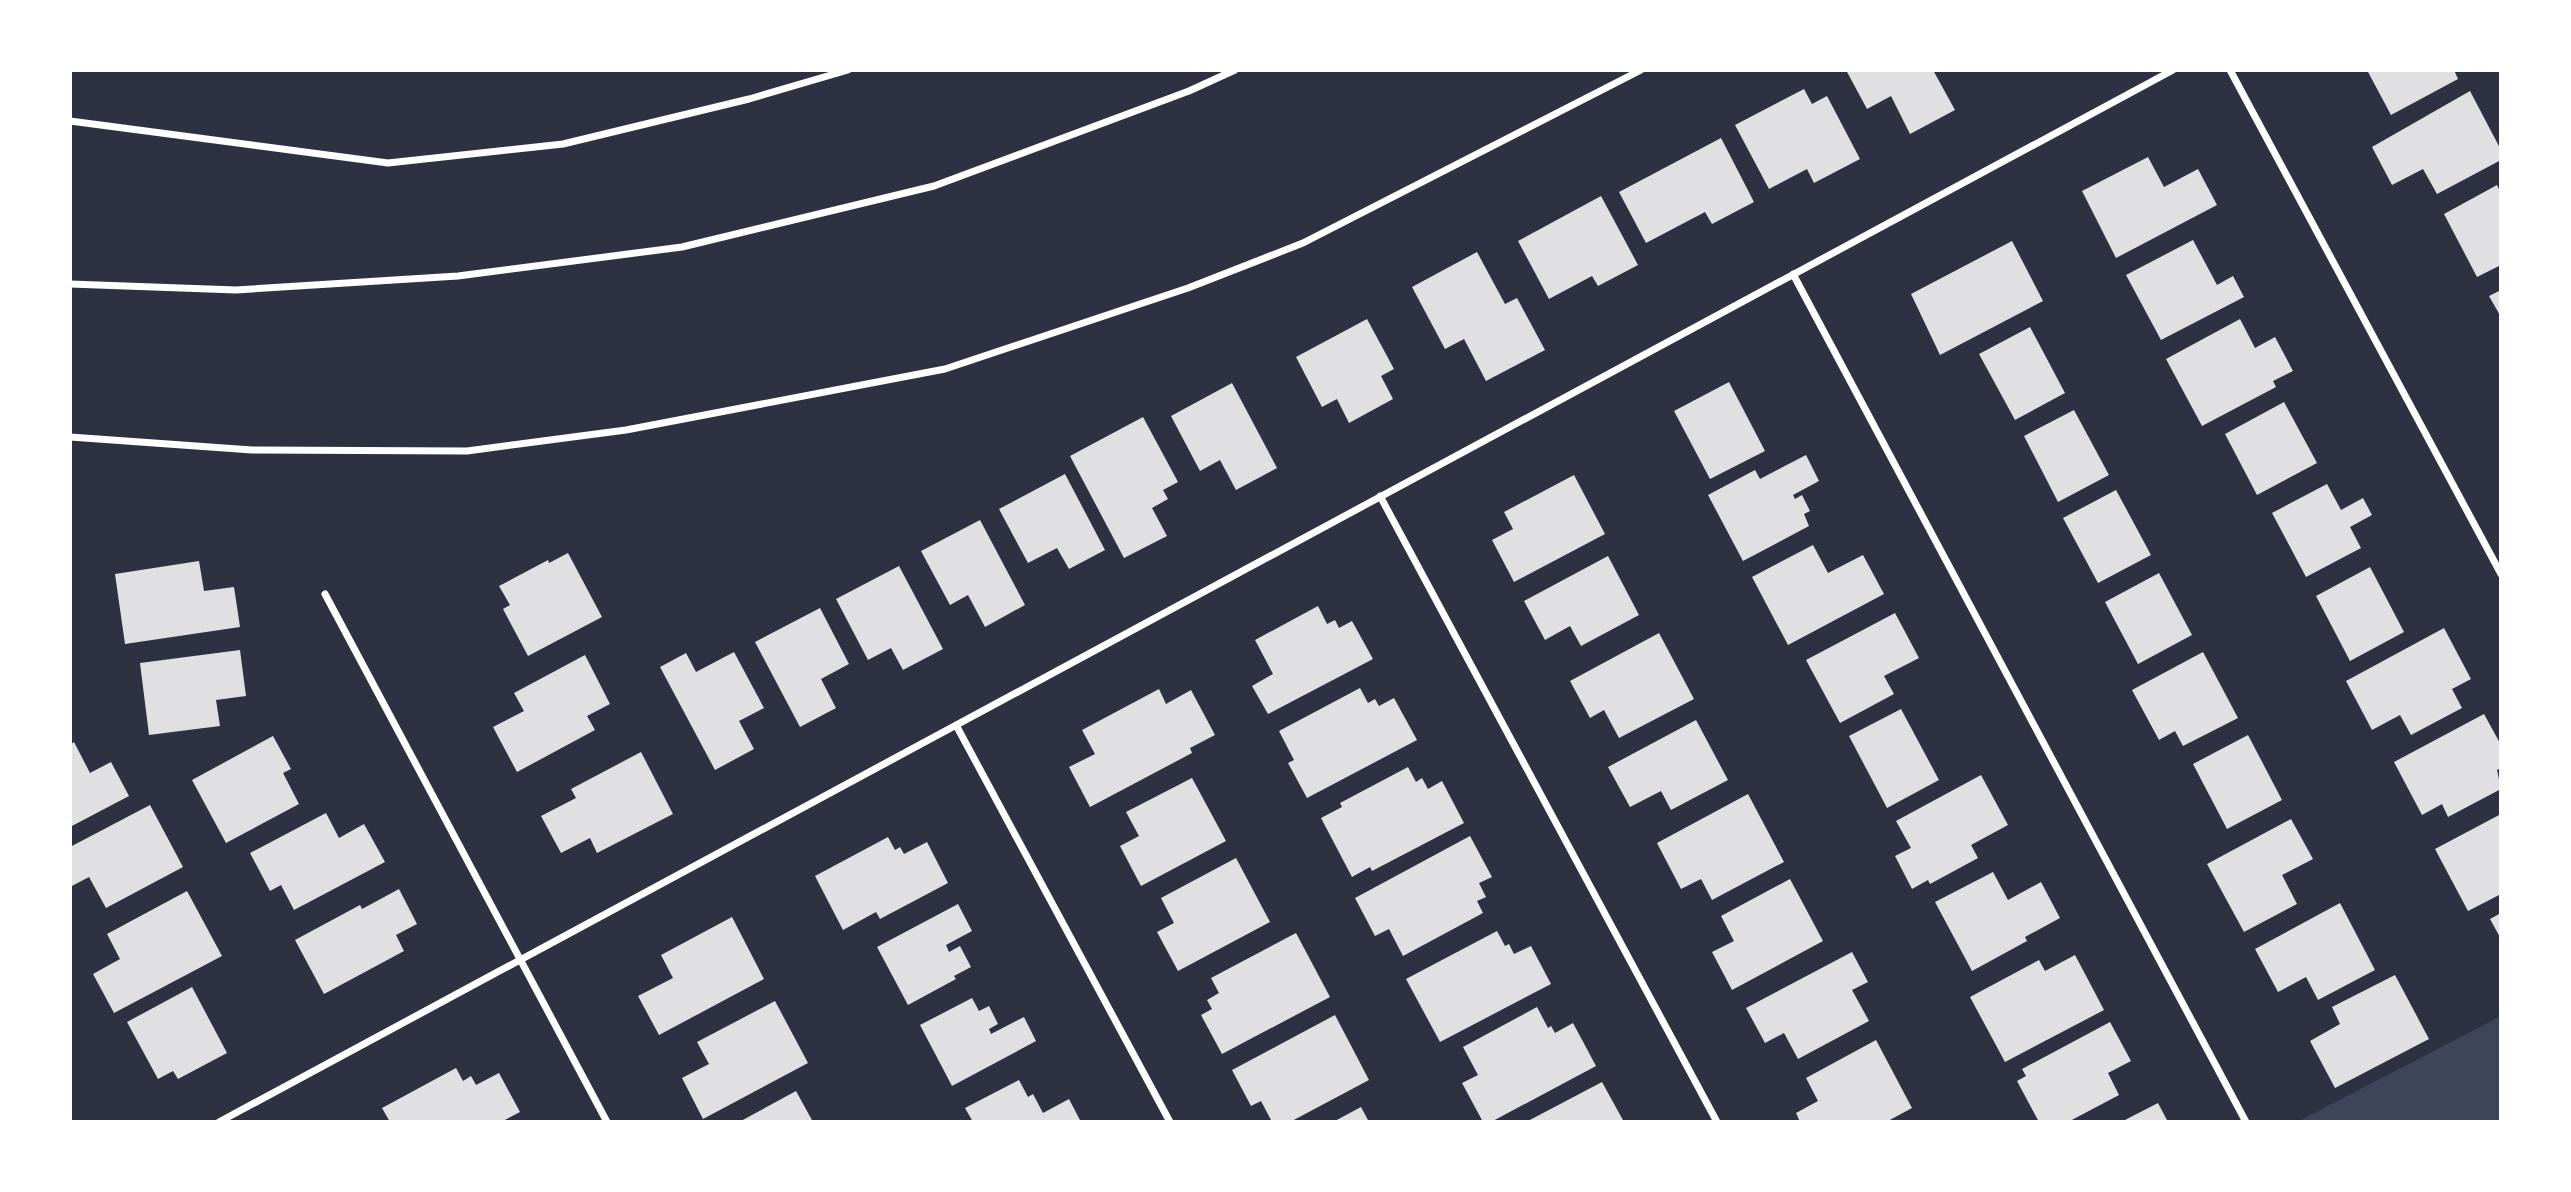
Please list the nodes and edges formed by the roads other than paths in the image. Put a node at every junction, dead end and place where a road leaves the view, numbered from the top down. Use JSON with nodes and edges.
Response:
{"nodes":[{"id":1,"x":848,"y":70,"type":"edge"},
{"id":2,"x":1235,"y":70,"type":"edge"},
{"id":3,"x":1641,"y":70,"type":"edge"},
{"id":4,"x":2173,"y":70,"type":"edge"},
{"id":5,"x":2230,"y":70,"type":"edge"},
{"id":6,"x":70,"y":121,"type":"edge"},
{"id":7,"x":1793,"y":274,"type":"junction"},
{"id":8,"x":70,"y":284,"type":"edge"},
{"id":9,"x":70,"y":437,"type":"edge"},
{"id":10,"x":1380,"y":496,"type":"junction"},
{"id":11,"x":2501,"y":574,"type":"edge"},
{"id":12,"x":325,"y":594,"type":"dead end"},
{"id":13,"x":956,"y":725,"type":"junction"},
{"id":14,"x":520,"y":960,"type":"junction"},
{"id":15,"x":219,"y":1122,"type":"edge"},
{"id":16,"x":607,"y":1122,"type":"edge"},
{"id":17,"x":1170,"y":1122,"type":"edge"},
{"id":18,"x":1717,"y":1122,"type":"edge"},
{"id":19,"x":2246,"y":1122,"type":"edge"}],
"edges":[{"from":1,"to":6,"type":"street"},
{"from":2,"to":8,"type":"street"},
{"from":3,"to":9,"type":"street"},
{"from":4,"to":7,"type":"street"},
{"from":5,"to":11,"type":"street"},
{"from":7,"to":10,"type":"street"},
{"from":7,"to":19,"type":"street"},
{"from":10,"to":13,"type":"street"},
{"from":10,"to":18,"type":"street"},
{"from":12,"to":14,"type":"street"},
{"from":13,"to":14,"type":"street"},
{"from":13,"to":17,"type":"street"},
{"from":14,"to":15,"type":"street"},
{"from":14,"to":16,"type":"street"}]}
